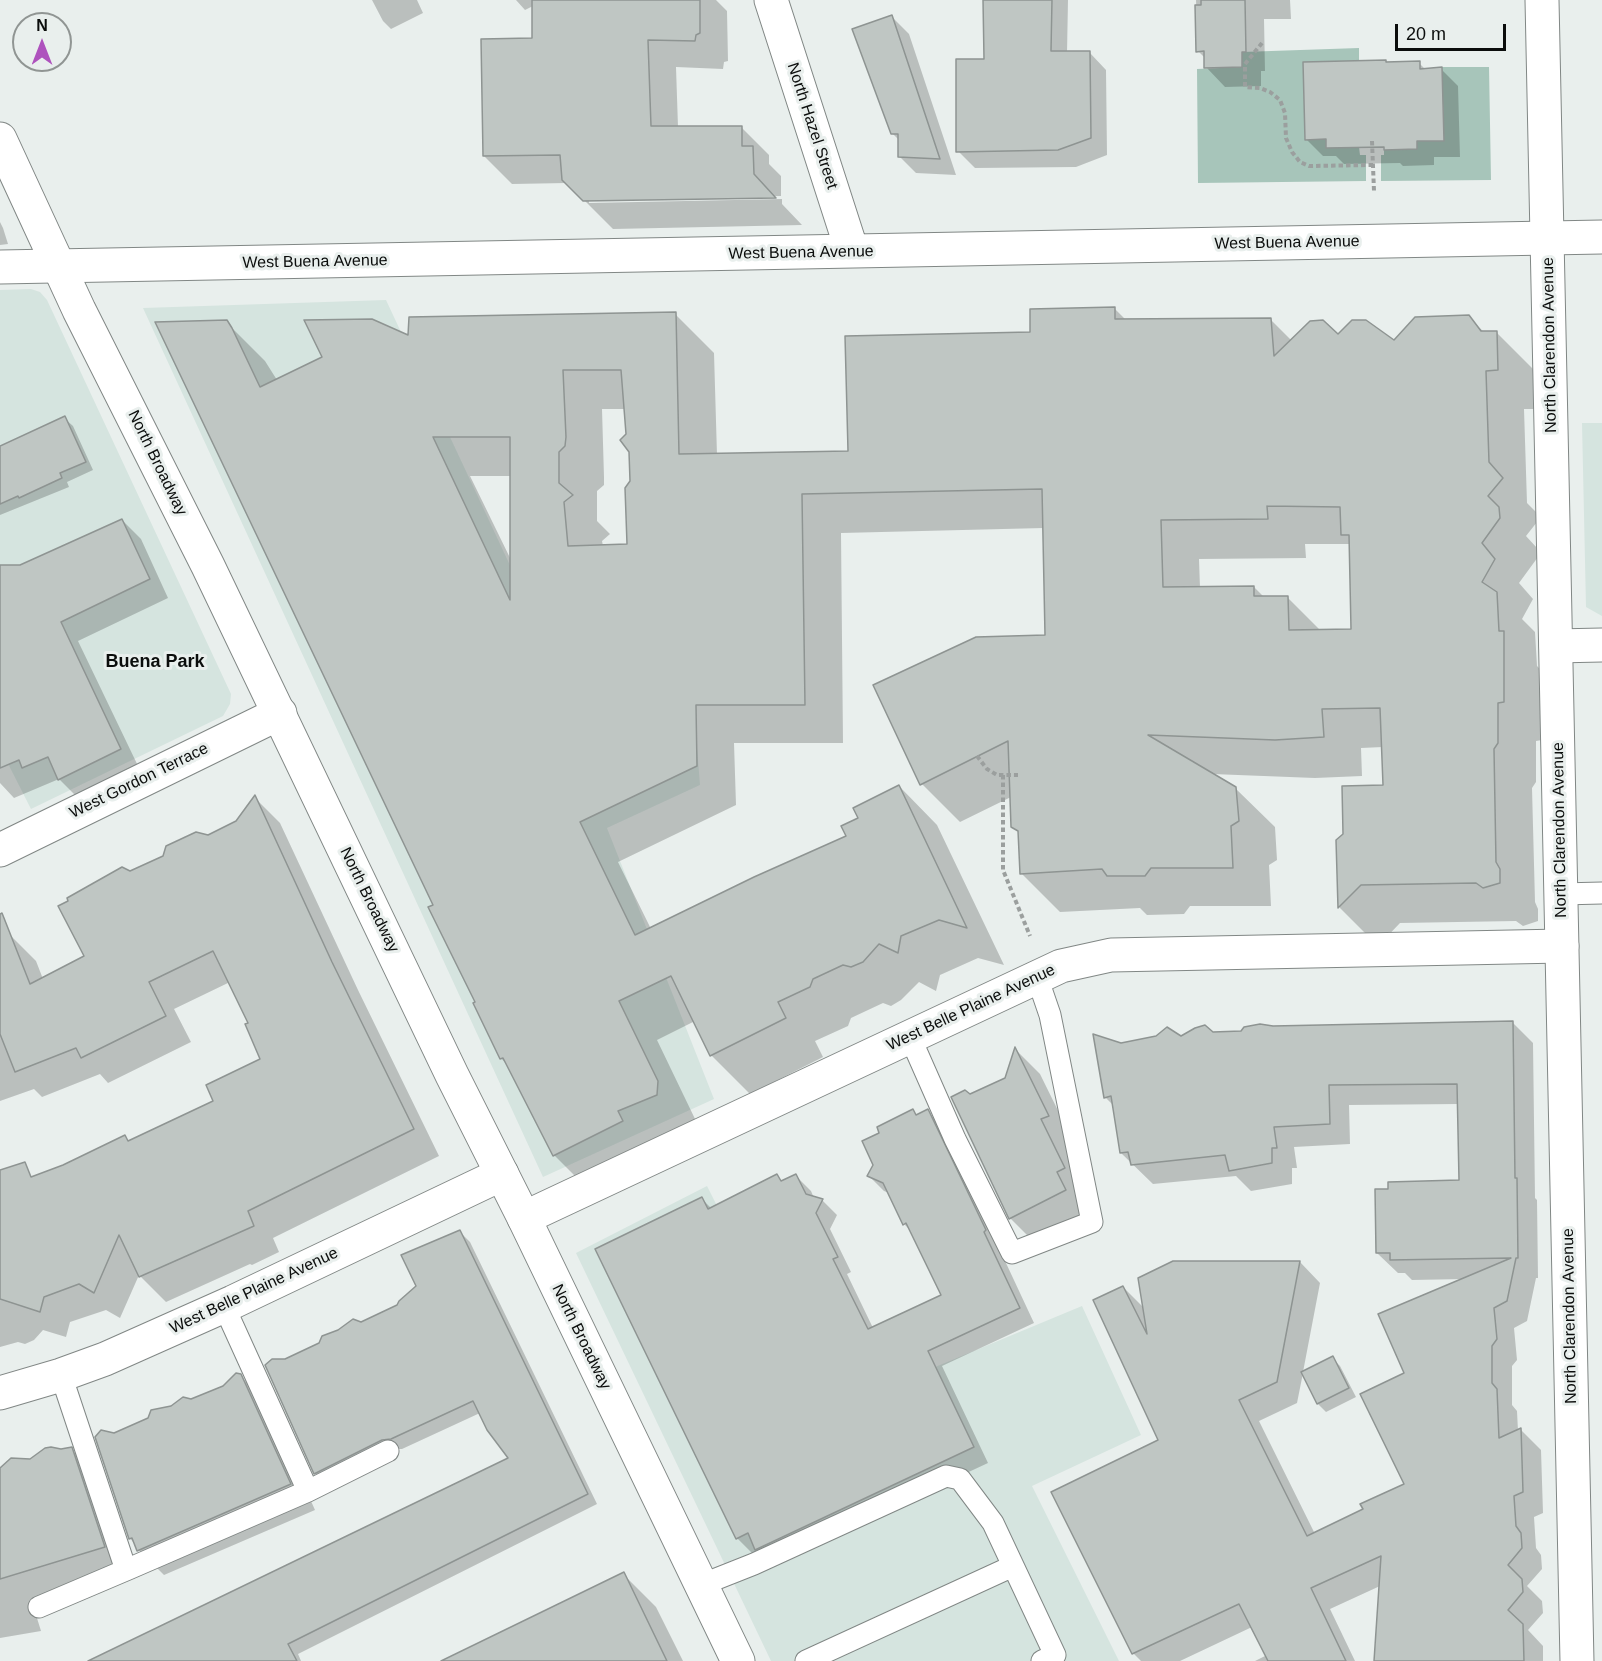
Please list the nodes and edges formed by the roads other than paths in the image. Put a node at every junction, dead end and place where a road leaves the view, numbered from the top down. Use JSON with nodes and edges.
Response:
{"nodes":[{"id":1,"x":771,"y":0,"type":"edge"},
{"id":2,"x":1542,"y":0,"type":"edge"},
{"id":3,"x":0,"y":139,"type":"edge"},
{"id":4,"x":1602,"y":237,"type":"edge"},
{"id":5,"x":1547,"y":238,"type":"junction"},
{"id":6,"x":852,"y":251,"type":"junction"},
{"id":7,"x":59,"y":266,"type":"junction"},
{"id":8,"x":0,"y":267,"type":"edge"},
{"id":9,"x":1602,"y":645,"type":"edge"},
{"id":10,"x":1556,"y":646,"type":"junction"},
{"id":11,"x":279,"y":713,"type":"junction"},
{"id":12,"x":0,"y":850,"type":"edge"},
{"id":13,"x":1602,"y":893,"type":"edge"},
{"id":14,"x":1561,"y":894,"type":"junction"},
{"id":15,"x":1562,"y":946,"type":"junction"},
{"id":16,"x":1037,"y":977,"type":"junction"},
{"id":17,"x":910,"y":1037,"type":"junction"},
{"id":18,"x":502,"y":1174,"type":"junction"},
{"id":19,"x":524,"y":1218,"type":"junction"},
{"id":20,"x":224,"y":1306,"type":"junction"},
{"id":21,"x":61,"y":1375,"type":"junction"},
{"id":22,"x":0,"y":1393,"type":"edge"},
{"id":23,"x":388,"y":1451,"type":"dead end"},
{"id":24,"x":308,"y":1491,"type":"junction"},
{"id":25,"x":1013,"y":1566,"type":"junction"},
{"id":26,"x":126,"y":1570,"type":"junction"},
{"id":27,"x":701,"y":1585,"type":"junction"},
{"id":28,"x":39,"y":1607,"type":"dead end"},
{"id":29,"x":1049,"y":1658,"type":"edge"},
{"id":30,"x":738,"y":1661,"type":"edge"},
{"id":31,"x":806,"y":1661,"type":"edge"},
{"id":32,"x":1577,"y":1661,"type":"edge"}],
"edges":[{"from":1,"to":6,"type":"street","name":"North Hazel Street"},
{"from":2,"to":5,"type":"street","name":"North Clarendon Avenue"},
{"from":3,"to":7,"type":"street","name":"North Broadway"},
{"from":4,"to":5,"type":"street","name":"West Buena Avenue"},
{"from":5,"to":6,"type":"street","name":"West Buena Avenue"},
{"from":5,"to":10,"type":"street","name":"North Clarendon Avenue"},
{"from":6,"to":7,"type":"street","name":"West Buena Avenue"},
{"from":7,"to":8,"type":"street","name":"West Buena Avenue"},
{"from":7,"to":11,"type":"street","name":"North Broadway"},
{"from":9,"to":10,"type":"street"},
{"from":10,"to":14,"type":"street","name":"North Clarendon Avenue"},
{"from":11,"to":12,"type":"street","name":"West Gordon Terrace"},
{"from":11,"to":18,"type":"street","name":"North Broadway"},
{"from":13,"to":14,"type":"lane"},
{"from":14,"to":15,"type":"street","name":"North Clarendon Avenue"},
{"from":15,"to":16,"type":"street","name":"West Belle Plaine Avenue"},
{"from":15,"to":32,"type":"street","name":"North Clarendon Avenue"},
{"from":16,"to":17,"type":"street","name":"West Belle Plaine Avenue"},
{"from":16,"to":17,"type":"lane"},
{"from":17,"to":19,"type":"street","name":"West Belle Plaine Avenue"},
{"from":18,"to":19,"type":"street","name":"North Broadway"},
{"from":18,"to":20,"type":"street","name":"West Belle Plaine Avenue"},
{"from":19,"to":27,"type":"street","name":"North Broadway"},
{"from":20,"to":21,"type":"street","name":"West Belle Plaine Avenue"},
{"from":20,"to":24,"type":"lane"},
{"from":21,"to":22,"type":"street","name":"West Belle Plaine Avenue"},
{"from":21,"to":26,"type":"lane"},
{"from":23,"to":24,"type":"lane"},
{"from":24,"to":26,"type":"lane"},
{"from":25,"to":27,"type":"lane"},
{"from":25,"to":29,"type":"lane"},
{"from":25,"to":31,"type":"lane"},
{"from":26,"to":28,"type":"lane"},
{"from":27,"to":30,"type":"street","name":"North Broadway"}]}
